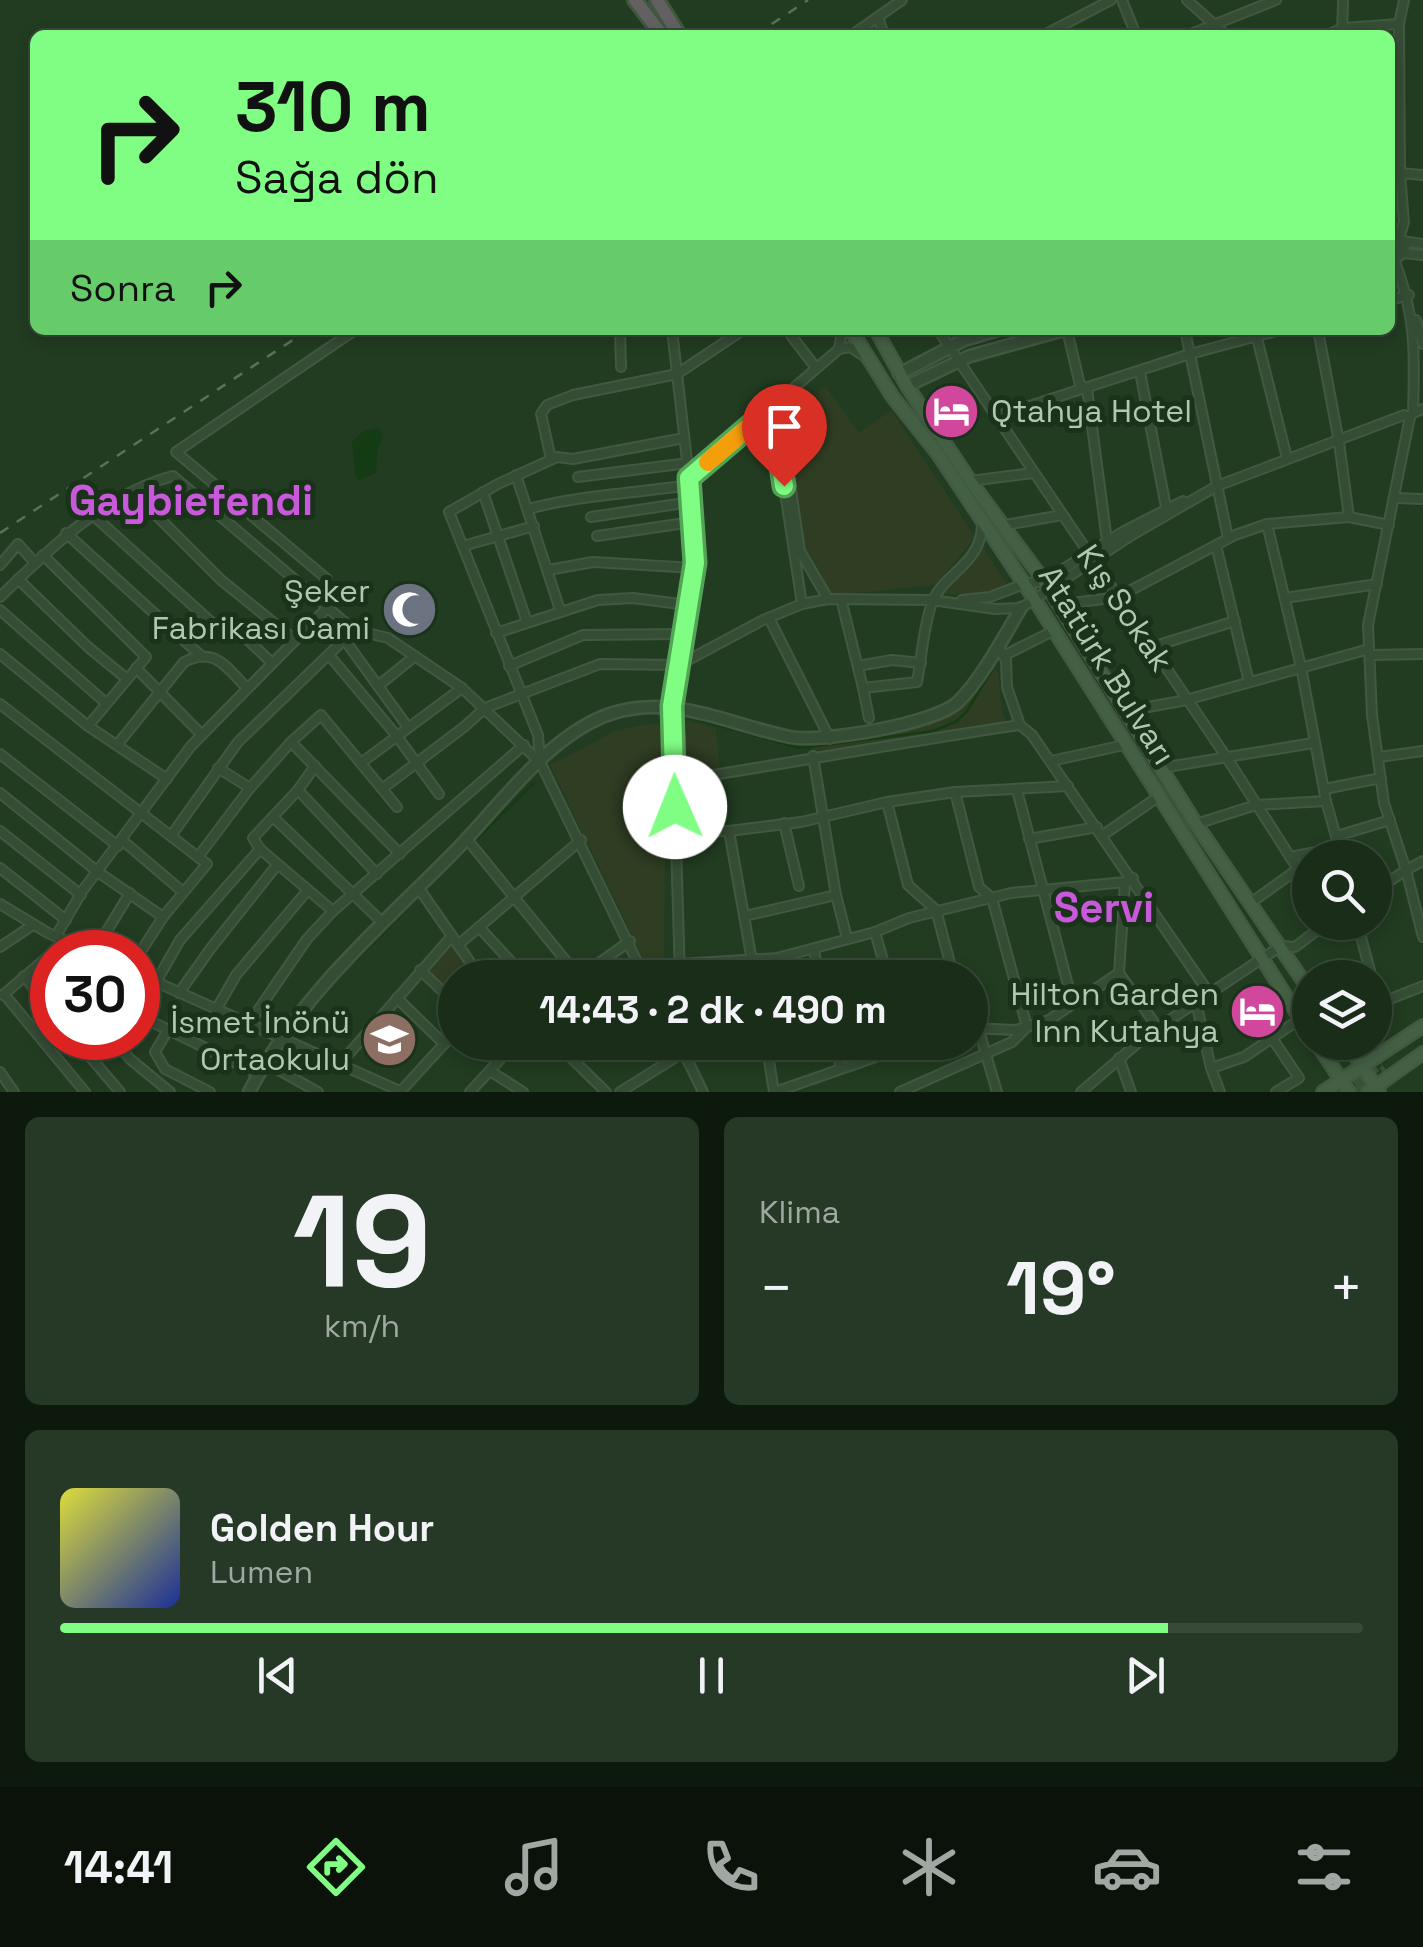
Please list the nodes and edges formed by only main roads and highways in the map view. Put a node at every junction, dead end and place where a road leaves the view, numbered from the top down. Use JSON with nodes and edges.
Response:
{"nodes":[{"id":1,"x":638,"y":0,"type":"edge"},
{"id":2,"x":659,"y":0,"type":"edge"},
{"id":3,"x":660,"y":30,"type":"edge"},
{"id":4,"x":677,"y":30,"type":"edge"},
{"id":5,"x":855,"y":335,"type":"edge"},
{"id":6,"x":879,"y":335,"type":"edge"},
{"id":7,"x":907,"y":386,"type":"junction"},
{"id":8,"x":892,"y":396,"type":"junction"},
{"id":9,"x":1292,"y":963,"type":"edge"},
{"id":10,"x":1292,"y":1007,"type":"edge"},
{"id":11,"x":1423,"y":1026,"type":"edge"},
{"id":12,"x":1423,"y":1034,"type":"edge"},
{"id":13,"x":1423,"y":1044,"type":"edge"},
{"id":14,"x":1423,"y":1053,"type":"edge"},
{"id":15,"x":1328,"y":1060,"type":"edge"},
{"id":16,"x":1358,"y":1060,"type":"edge"},
{"id":17,"x":1362,"y":1067,"type":"junction"},
{"id":18,"x":1340,"y":1079,"type":"junction"},
{"id":19,"x":1374,"y":1090,"type":"edge"},
{"id":20,"x":1323,"y":1092,"type":"edge"},
{"id":21,"x":1349,"y":1092,"type":"edge"}],
"edges":[{"from":1,"to":3,"type":"highway"},
{"from":2,"to":4,"type":"highway"},
{"from":5,"to":8,"type":"main road","name":"Atatürk Bulvarı"},
{"from":6,"to":7,"type":"main road","name":"Atatürk Bulvarı"},
{"from":7,"to":8,"type":"main road"},
{"from":7,"to":9,"type":"main road","name":"Atatürk Bulvarı"},
{"from":8,"to":10,"type":"main road","name":"Atatürk Bulvarı"},
{"from":11,"to":17,"type":"main road"},
{"from":12,"to":13,"type":"main road"},
{"from":14,"to":19,"type":"main road"},
{"from":15,"to":18,"type":"main road"},
{"from":16,"to":17,"type":"main road"},
{"from":17,"to":18,"type":"main road"},
{"from":17,"to":19,"type":"main road"},
{"from":18,"to":20,"type":"main road"},
{"from":18,"to":21,"type":"main road"}]}
